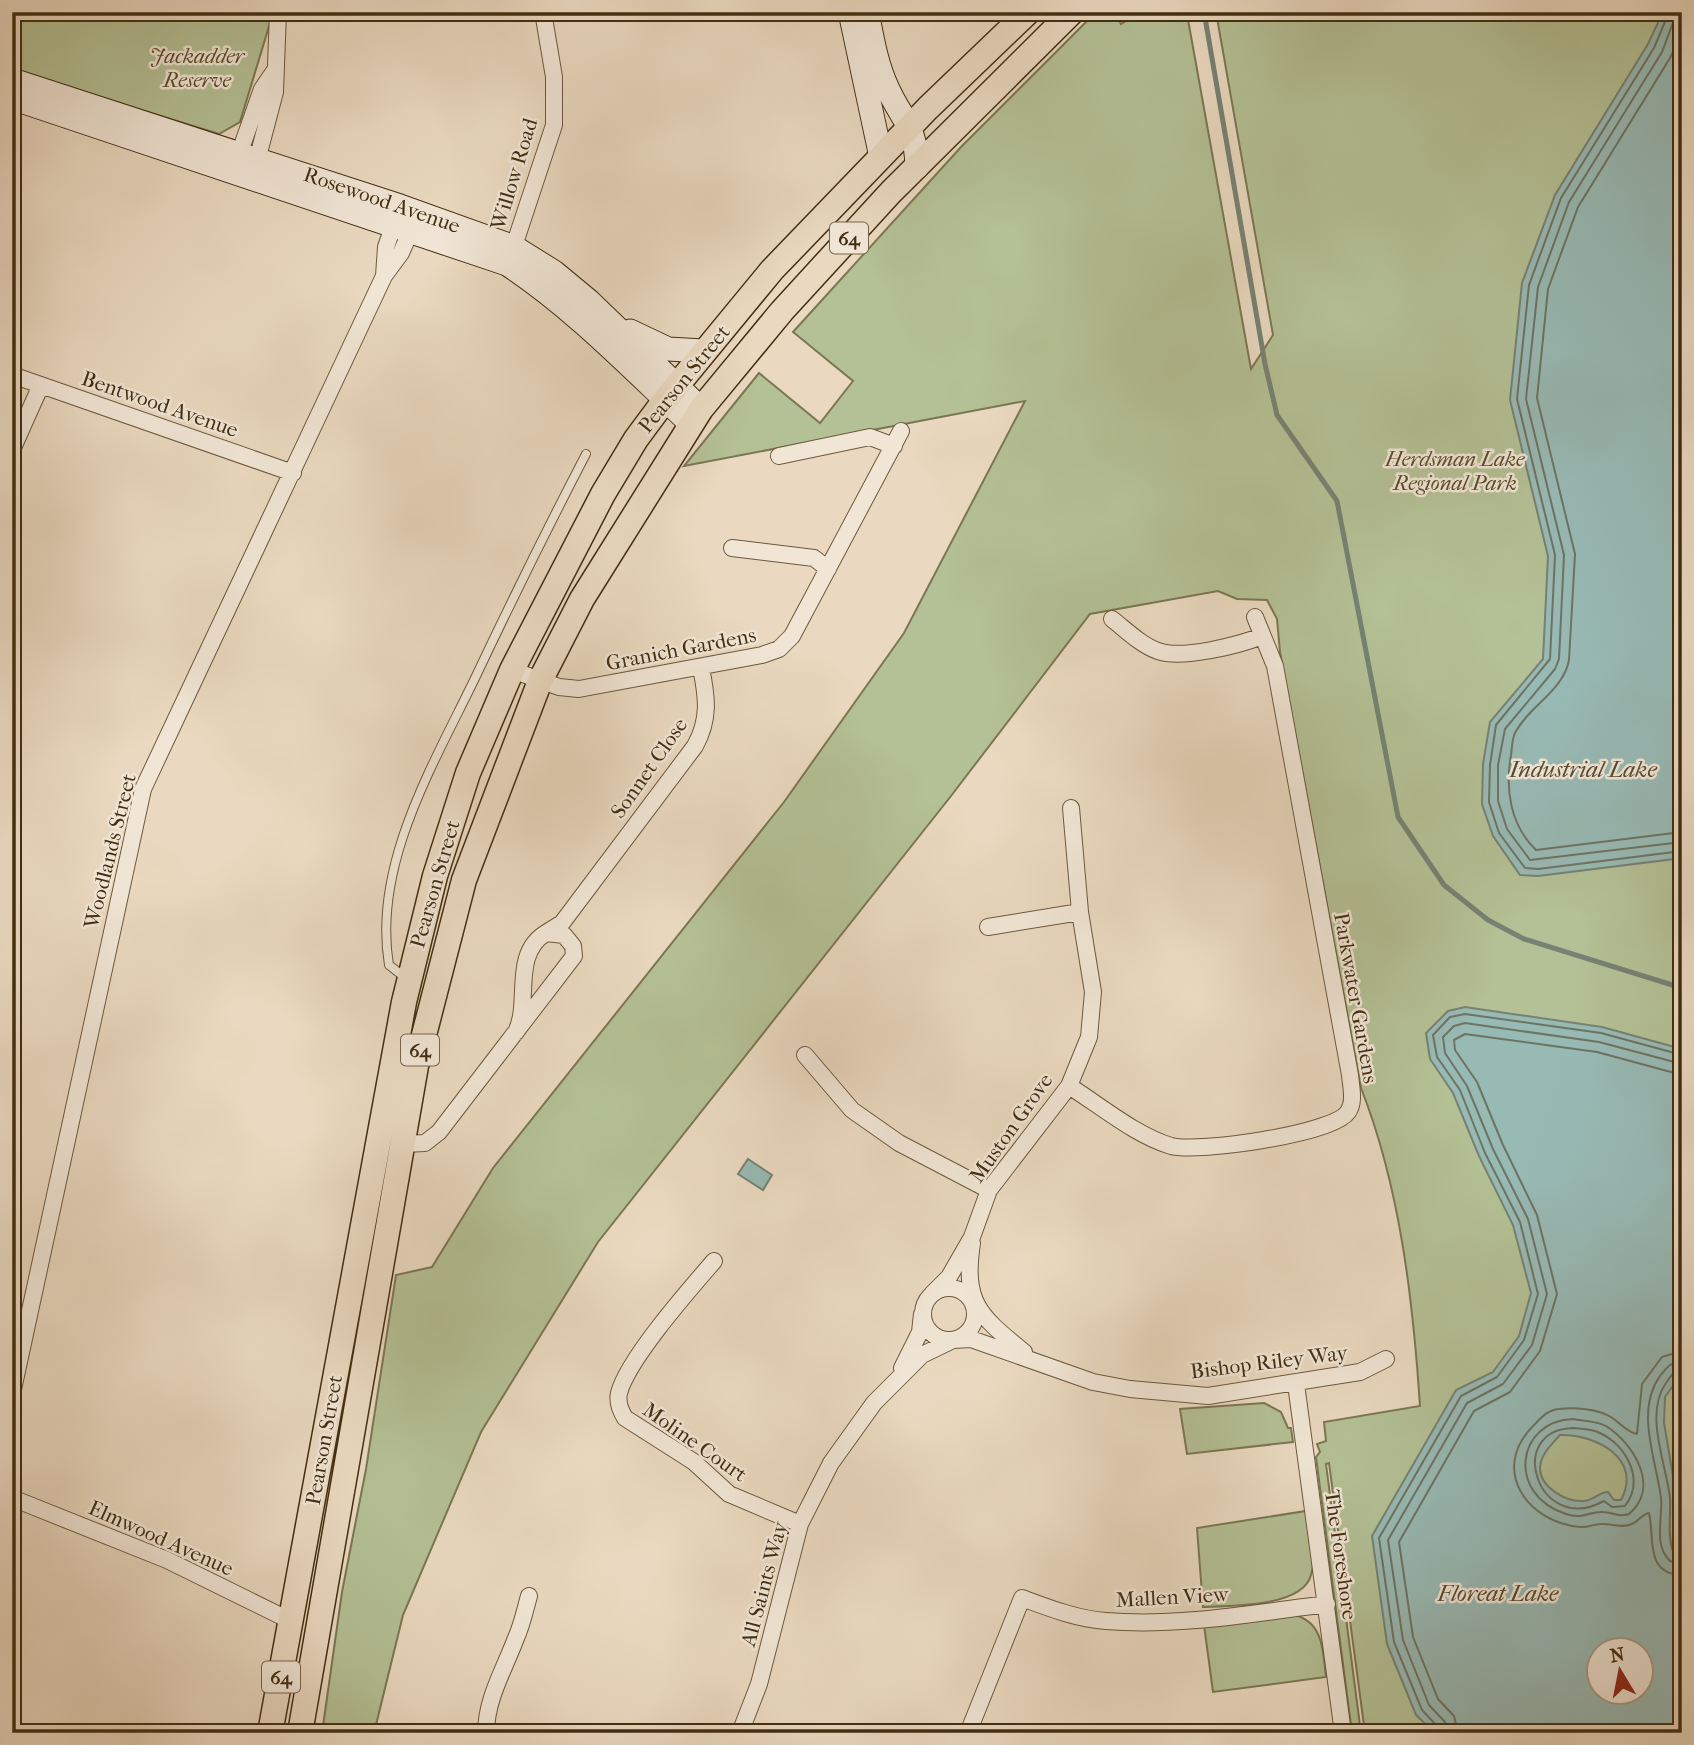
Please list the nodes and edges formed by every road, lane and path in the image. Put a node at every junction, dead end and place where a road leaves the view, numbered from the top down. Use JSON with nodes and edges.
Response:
{"nodes":[{"id":1,"x":278,"y":12,"type":"edge"},
{"id":2,"x":544,"y":12,"type":"edge"},
{"id":3,"x":850,"y":12,"type":"edge"},
{"id":4,"x":867,"y":12,"type":"edge"},
{"id":5,"x":1028,"y":12,"type":"edge"},
{"id":6,"x":1072,"y":12,"type":"edge"},
{"id":7,"x":12,"y":80,"type":"edge"},
{"id":8,"x":12,"y":98,"type":"edge"},
{"id":9,"x":911,"y":126,"type":"junction"},
{"id":10,"x":881,"y":157,"type":"junction"},
{"id":11,"x":246,"y":165,"type":"junction"},
{"id":12,"x":917,"y":167,"type":"junction"},
{"id":13,"x":406,"y":218,"type":"junction"},
{"id":14,"x":511,"y":255,"type":"junction"},
{"id":15,"x":608,"y":320,"type":"junction"},
{"id":16,"x":704,"y":351,"type":"junction"},
{"id":17,"x":12,"y":375,"type":"edge"},
{"id":18,"x":41,"y":385,"type":"junction"},
{"id":19,"x":670,"y":393,"type":"junction"},
{"id":20,"x":695,"y":416,"type":"junction"},
{"id":21,"x":12,"y":450,"type":"edge"},
{"id":22,"x":586,"y":454,"type":"dead end"},
{"id":23,"x":779,"y":456,"type":"dead end"},
{"id":24,"x":293,"y":473,"type":"junction"},
{"id":25,"x":732,"y":548,"type":"dead end"},
{"id":26,"x":828,"y":569,"type":"junction"},
{"id":27,"x":1255,"y":617,"type":"dead end"},
{"id":28,"x":1112,"y":619,"type":"dead end"},
{"id":29,"x":1262,"y":636,"type":"junction"},
{"id":30,"x":701,"y":668,"type":"junction"},
{"id":31,"x":512,"y":670,"type":"junction"},
{"id":32,"x":540,"y":681,"type":"junction"},
{"id":33,"x":1071,"y":808,"type":"dead end"},
{"id":34,"x":1080,"y":912,"type":"junction"},
{"id":35,"x":562,"y":923,"type":"junction"},
{"id":36,"x":988,"y":927,"type":"dead end"},
{"id":37,"x":546,"y":933,"type":"junction"},
{"id":38,"x":570,"y":940,"type":"junction"},
{"id":39,"x":524,"y":978,"type":"junction"},
{"id":40,"x":409,"y":981,"type":"junction"},
{"id":41,"x":553,"y":984,"type":"junction"},
{"id":42,"x":516,"y":1032,"type":"junction"},
{"id":43,"x":805,"y":1055,"type":"dead end"},
{"id":44,"x":1069,"y":1086,"type":"junction"},
{"id":45,"x":403,"y":1144,"type":"junction"},
{"id":46,"x":989,"y":1190,"type":"junction"},
{"id":47,"x":972,"y":1237,"type":"junction"},
{"id":48,"x":714,"y":1261,"type":"dead end"},
{"id":49,"x":932,"y":1294,"type":"junction"},
{"id":50,"x":974,"y":1304,"type":"junction"},
{"id":51,"x":923,"y":1308,"type":"junction"},
{"id":52,"x":953,"y":1340,"type":"junction"},
{"id":53,"x":1386,"y":1359,"type":"dead end"},
{"id":54,"x":1034,"y":1360,"type":"junction"},
{"id":55,"x":891,"y":1384,"type":"junction"},
{"id":56,"x":1296,"y":1384,"type":"junction"},
{"id":57,"x":12,"y":1394,"type":"edge"},
{"id":58,"x":12,"y":1498,"type":"edge"},
{"id":59,"x":800,"y":1524,"type":"junction"},
{"id":60,"x":529,"y":1596,"type":"dead end"},
{"id":61,"x":1327,"y":1604,"type":"junction"},
{"id":62,"x":291,"y":1621,"type":"junction"},
{"id":63,"x":270,"y":1733,"type":"edge"},
{"id":64,"x":300,"y":1733,"type":"edge"},
{"id":65,"x":486,"y":1733,"type":"edge"},
{"id":66,"x":740,"y":1733,"type":"edge"},
{"id":67,"x":968,"y":1733,"type":"edge"},
{"id":68,"x":1343,"y":1733,"type":"edge"}],
"edges":[{"from":1,"to":11,"type":"street"},
{"from":2,"to":14,"type":"street","name":"Willow Road"},
{"from":3,"to":10,"type":"main road"},
{"from":4,"to":9,"type":"main road"},
{"from":5,"to":9,"type":"main road","number":"64"},
{"from":6,"to":12,"type":"main road","number":"64"},
{"from":7,"to":11,"type":"main road","name":"Rosewood Avenue"},
{"from":8,"to":11,"type":"main road","name":"Rosewood Avenue"},
{"from":9,"to":10,"type":"main road","number":"64"},
{"from":9,"to":12,"type":"main road"},
{"from":10,"to":16,"type":"main road","name":"Pearson Street","number":"64"},
{"from":11,"to":13,"type":"main road","name":"Rosewood Avenue"},
{"from":12,"to":20,"type":"main road","name":"Pearson Street","number":"64"},
{"from":13,"to":14,"type":"main road","name":"Rosewood Avenue"},
{"from":13,"to":24,"type":"street","name":"Woodlands Street"},
{"from":14,"to":15,"type":"main road","name":"Rosewood Avenue"},
{"from":14,"to":19,"type":"main road","name":"Rosewood Avenue"},
{"from":15,"to":16,"type":"main road"},
{"from":15,"to":19,"type":"main road","name":"Rosewood Avenue"},
{"from":16,"to":19,"type":"main road","name":"Pearson Street","number":"64"},
{"from":17,"to":18,"type":"street","name":"Bentwood Avenue"},
{"from":18,"to":21,"type":"street"},
{"from":18,"to":24,"type":"street","name":"Bentwood Avenue"},
{"from":19,"to":20,"type":"main road","name":"Rosewood Avenue"},
{"from":19,"to":31,"type":"main road","name":"Pearson Street","number":"64"},
{"from":20,"to":32,"type":"main road","name":"Pearson Street","number":"64"},
{"from":22,"to":40,"type":"lane"},
{"from":23,"to":26,"type":"street","name":"Granich Gardens"},
{"from":24,"to":57,"type":"street","name":"Woodlands Street"},
{"from":25,"to":26,"type":"street"},
{"from":26,"to":30,"type":"street","name":"Granich Gardens"},
{"from":27,"to":29,"type":"street","name":"Parkwater Gardens"},
{"from":28,"to":29,"type":"street"},
{"from":29,"to":44,"type":"street","name":"Parkwater Gardens"},
{"from":30,"to":32,"type":"street","name":"Granich Gardens"},
{"from":30,"to":35,"type":"street","name":"Sonnet Close"},
{"from":31,"to":32,"type":"street","name":"Granich Gardens"},
{"from":31,"to":40,"type":"main road","name":"Pearson Street","number":"64"},
{"from":32,"to":45,"type":"main road","name":"Pearson Street","number":"64"},
{"from":33,"to":34,"type":"street","name":"Muston Grove"},
{"from":34,"to":36,"type":"street"},
{"from":34,"to":44,"type":"street","name":"Muston Grove"},
{"from":35,"to":37,"type":"street"},
{"from":35,"to":38,"type":"street"},
{"from":37,"to":38,"type":"street"},
{"from":37,"to":39,"type":"street"},
{"from":38,"to":41,"type":"street"},
{"from":39,"to":41,"type":"street"},
{"from":39,"to":42,"type":"street"},
{"from":40,"to":62,"type":"main road","name":"Pearson Street","number":"64"},
{"from":41,"to":42,"type":"street"},
{"from":42,"to":45,"type":"street"},
{"from":43,"to":46,"type":"street"},
{"from":44,"to":46,"type":"street","name":"Muston Grove"},
{"from":45,"to":64,"type":"main road","name":"Pearson Street","number":"64"},
{"from":46,"to":47,"type":"street","name":"Muston Grove"},
{"from":47,"to":49,"type":"street","name":"Muston Grove"},
{"from":47,"to":50,"type":"street"},
{"from":48,"to":59,"type":"street","name":"Moline Court"},
{"from":49,"to":50,"type":"street"},
{"from":49,"to":51,"type":"street"},
{"from":50,"to":52,"type":"street"},
{"from":50,"to":54,"type":"street"},
{"from":51,"to":52,"type":"street"},
{"from":51,"to":55,"type":"street"},
{"from":52,"to":54,"type":"street","name":"Bishop Riley Way"},
{"from":52,"to":55,"type":"street"},
{"from":53,"to":56,"type":"street","name":"Bishop Riley Way"},
{"from":54,"to":56,"type":"street","name":"Bishop Riley Way"},
{"from":55,"to":59,"type":"street","name":"All Saints Way"},
{"from":56,"to":61,"type":"street","name":"The Foreshore"},
{"from":58,"to":62,"type":"street","name":"Elmwood Avenue"},
{"from":59,"to":66,"type":"street","name":"All Saints Way"},
{"from":60,"to":65,"type":"street"},
{"from":61,"to":67,"type":"street","name":"Mallen View"},
{"from":61,"to":68,"type":"street","name":"The Foreshore"},
{"from":62,"to":63,"type":"main road","name":"Pearson Street","number":"64"}]}
